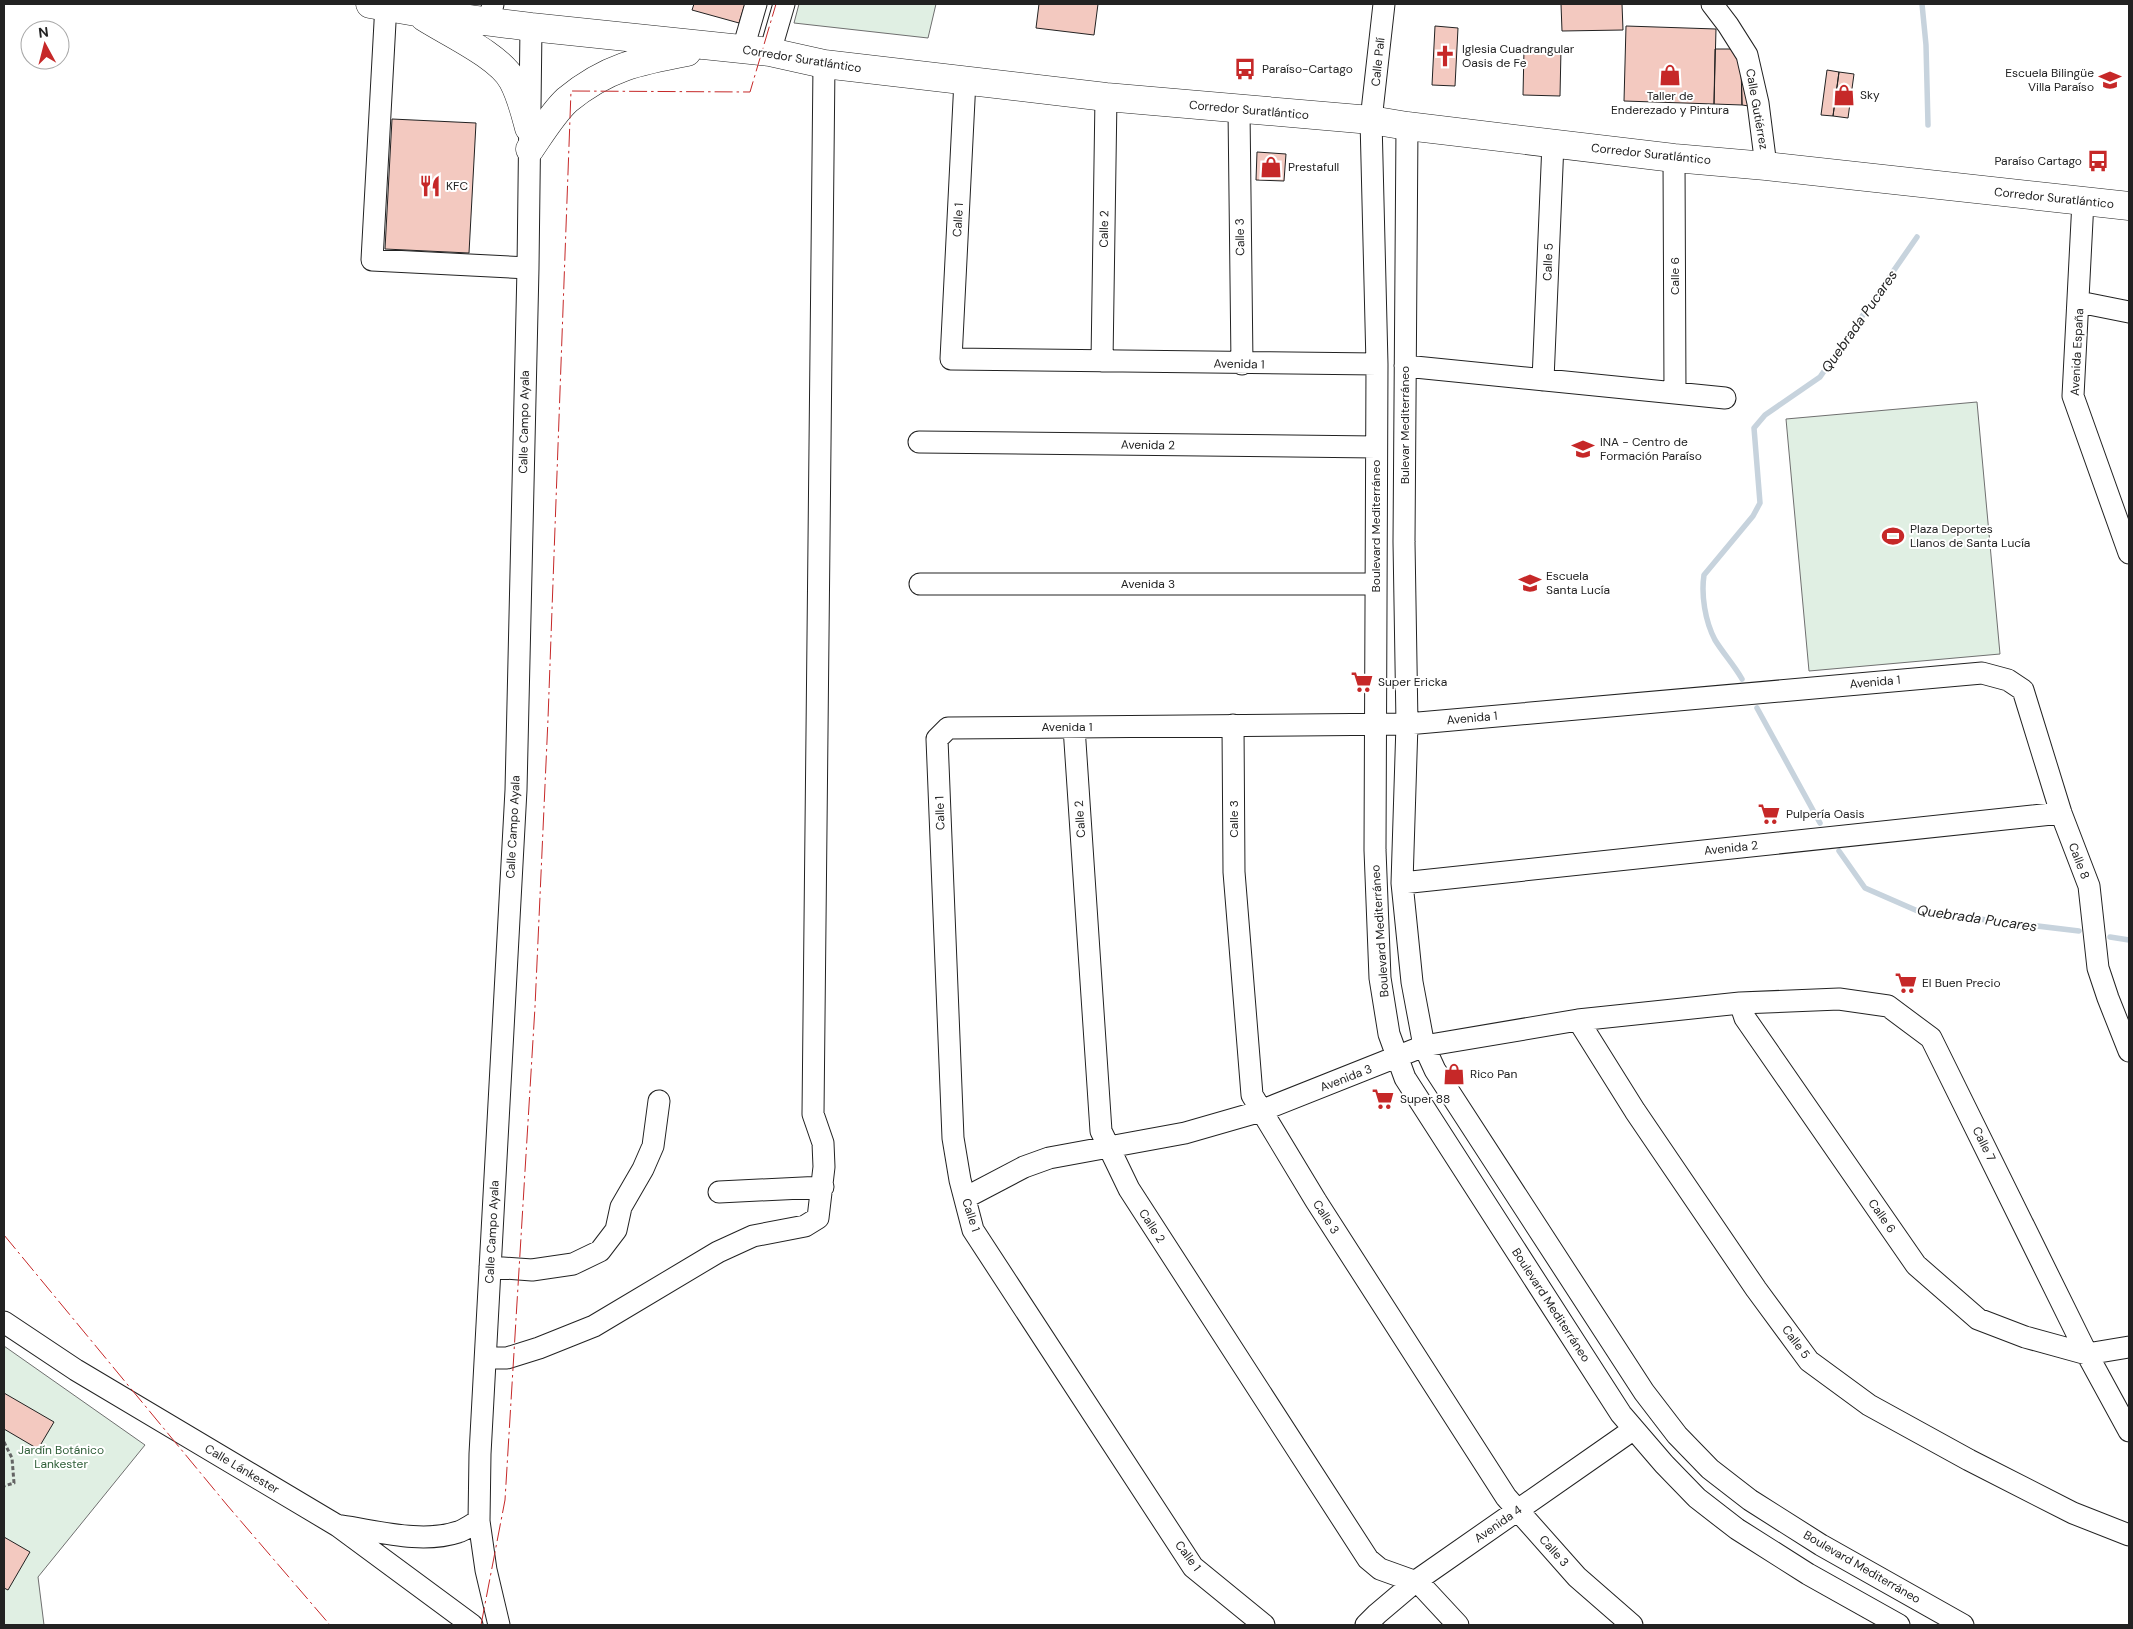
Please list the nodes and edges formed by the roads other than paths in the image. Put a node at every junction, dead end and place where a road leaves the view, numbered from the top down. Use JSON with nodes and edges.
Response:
{"nodes":[{"id":1,"x":756,"y":4,"type":"edge"},
{"id":2,"x":784,"y":4,"type":"edge"},
{"id":3,"x":1384,"y":4,"type":"edge"},
{"id":4,"x":1712,"y":4,"type":"edge"},
{"id":5,"x":381,"y":5,"type":"edge"},
{"id":6,"x":416,"y":12,"type":"junction"},
{"id":7,"x":491,"y":12,"type":"edge"},
{"id":8,"x":531,"y":27,"type":"junction"},
{"id":9,"x":714,"y":46,"type":"junction"},
{"id":10,"x":743,"y":49,"type":"junction"},
{"id":11,"x":770,"y":52,"type":"junction"},
{"id":12,"x":824,"y":64,"type":"junction"},
{"id":13,"x":964,"y":80,"type":"junction"},
{"id":14,"x":1106,"y":97,"type":"junction"},
{"id":15,"x":1239,"y":110,"type":"junction"},
{"id":16,"x":1372,"y":120,"type":"junction"},
{"id":17,"x":1406,"y":126,"type":"junction"},
{"id":18,"x":530,"y":139,"type":"junction"},
{"id":19,"x":1553,"y":143,"type":"junction"},
{"id":20,"x":1674,"y":158,"type":"junction"},
{"id":21,"x":1766,"y":166,"type":"junction"},
{"id":22,"x":2083,"y":201,"type":"junction"},
{"id":23,"x":2129,"y":206,"type":"edge"},
{"id":24,"x":528,"y":268,"type":"junction"},
{"id":25,"x":2079,"y":302,"type":"junction"},
{"id":26,"x":2129,"y":312,"type":"edge"},
{"id":27,"x":951,"y":359,"type":"joint"},
{"id":28,"x":1102,"y":361,"type":"junction"},
{"id":29,"x":1242,"y":364,"type":"junction"},
{"id":30,"x":1377,"y":364,"type":"junction"},
{"id":31,"x":1405,"y":366,"type":"junction"},
{"id":32,"x":1543,"y":380,"type":"junction"},
{"id":33,"x":1675,"y":393,"type":"junction"},
{"id":34,"x":1725,"y":398,"type":"dead end"},
{"id":35,"x":919,"y":442,"type":"dead end"},
{"id":36,"x":1376,"y":447,"type":"junction"},
{"id":37,"x":2129,"y":554,"type":"edge"},
{"id":38,"x":920,"y":584,"type":"dead end"},
{"id":39,"x":1376,"y":584,"type":"junction"},
{"id":40,"x":2008,"y":680,"type":"joint"},
{"id":41,"x":1375,"y":724,"type":"junction"},
{"id":42,"x":1407,"y":724,"type":"junction"},
{"id":43,"x":1233,"y":726,"type":"junction"},
{"id":44,"x":1074,"y":727,"type":"junction"},
{"id":45,"x":937,"y":739,"type":"joint"},
{"id":46,"x":2061,"y":812,"type":"junction"},
{"id":47,"x":1402,"y":883,"type":"junction"},
{"id":48,"x":1740,"y":1003,"type":"junction"},
{"id":49,"x":1578,"y":1020,"type":"junction"},
{"id":50,"x":1424,"y":1046,"type":"junction"},
{"id":51,"x":2129,"y":1051,"type":"edge"},
{"id":52,"x":1397,"y":1058,"type":"junction"},
{"id":53,"x":659,"y":1101,"type":"dead end"},
{"id":54,"x":1261,"y":1111,"type":"junction"},
{"id":55,"x":1109,"y":1147,"type":"junction"},
{"id":56,"x":822,"y":1187,"type":"junction"},
{"id":57,"x":719,"y":1192,"type":"dead end"},
{"id":58,"x":964,"y":1198,"type":"junction"},
{"id":59,"x":490,"y":1267,"type":"junction"},
{"id":60,"x":4,"y":1322,"type":"edge"},
{"id":61,"x":2129,"y":1347,"type":"edge"},
{"id":62,"x":2087,"y":1354,"type":"junction"},
{"id":63,"x":486,"y":1358,"type":"junction"},
{"id":64,"x":1634,"y":1429,"type":"junction"},
{"id":65,"x":2129,"y":1431,"type":"edge"},
{"id":66,"x":1518,"y":1511,"type":"junction"},
{"id":67,"x":479,"y":1521,"type":"junction"},
{"id":68,"x":338,"y":1526,"type":"junction"},
{"id":69,"x":2129,"y":1535,"type":"edge"},
{"id":70,"x":1416,"y":1581,"type":"junction"},
{"id":71,"x":472,"y":1625,"type":"edge"},
{"id":72,"x":499,"y":1625,"type":"edge"},
{"id":73,"x":1264,"y":1625,"type":"edge"},
{"id":74,"x":1366,"y":1625,"type":"edge"},
{"id":75,"x":1458,"y":1625,"type":"edge"},
{"id":76,"x":1632,"y":1625,"type":"edge"},
{"id":77,"x":1899,"y":1625,"type":"edge"},
{"id":78,"x":1963,"y":1625,"type":"edge"}],
"edges":[{"from":1,"to":10,"type":"street"},
{"from":2,"to":11,"type":"street"},
{"from":3,"to":16,"type":"street","name":"Calle Palí"},
{"from":4,"to":21,"type":"street","name":"Calle Gutiérrez"},
{"from":5,"to":6,"type":"main road","name":"Corredor Suratlántico"},
{"from":5,"to":24,"type":"street"},
{"from":6,"to":7,"type":"main road","name":"Corredor Suratlántico"},
{"from":6,"to":18,"type":"main road"},
{"from":7,"to":8,"type":"main road","name":"Corredor Suratlántico"},
{"from":8,"to":9,"type":"main road","name":"Corredor Suratlántico"},
{"from":8,"to":18,"type":"street","name":"Calle Campo Ayala"},
{"from":9,"to":10,"type":"main road","name":"Corredor Suratlántico"},
{"from":9,"to":18,"type":"main road"},
{"from":10,"to":11,"type":"main road","name":"Corredor Suratlántico"},
{"from":11,"to":12,"type":"main road","name":"Corredor Suratlántico"},
{"from":12,"to":13,"type":"main road","name":"Corredor Suratlántico"},
{"from":12,"to":56,"type":"street"},
{"from":13,"to":14,"type":"main road","name":"Corredor Suratlántico"},
{"from":13,"to":27,"type":"street","name":"Calle 1"},
{"from":14,"to":15,"type":"main road","name":"Corredor Suratlántico"},
{"from":14,"to":28,"type":"street","name":"Calle 2"},
{"from":15,"to":16,"type":"main road","name":"Corredor Suratlántico"},
{"from":15,"to":29,"type":"street","name":"Calle 3"},
{"from":16,"to":17,"type":"main road","name":"Corredor Suratlántico"},
{"from":16,"to":30,"type":"street","name":"Boulevard Mediterráneo"},
{"from":17,"to":19,"type":"main road","name":"Corredor Suratlántico"},
{"from":17,"to":31,"type":"street","name":"Bulevar Mediterráneo"},
{"from":18,"to":24,"type":"street","name":"Calle Campo Ayala"},
{"from":19,"to":20,"type":"main road","name":"Corredor Suratlántico"},
{"from":19,"to":32,"type":"street","name":"Calle 5"},
{"from":20,"to":21,"type":"main road","name":"Corredor Suratlántico"},
{"from":20,"to":33,"type":"street","name":"Calle 6"},
{"from":21,"to":22,"type":"main road","name":"Corredor Suratlántico"},
{"from":22,"to":23,"type":"main road","name":"Corredor Suratlántico"},
{"from":22,"to":25,"type":"street","name":"Avenida España"},
{"from":24,"to":59,"type":"street","name":"Calle Campo Ayala"},
{"from":25,"to":26,"type":"street"},
{"from":25,"to":37,"type":"street","name":"Avenida España"},
{"from":27,"to":28,"type":"street","name":"Avenida 1"},
{"from":28,"to":29,"type":"street","name":"Avenida 1"},
{"from":29,"to":30,"type":"street","name":"Avenida 1"},
{"from":30,"to":36,"type":"street","name":"Boulevard Mediterráneo"},
{"from":31,"to":32,"type":"street"},
{"from":31,"to":42,"type":"street","name":"Bulevar Mediterráneo"},
{"from":32,"to":33,"type":"street"},
{"from":33,"to":34,"type":"street"},
{"from":35,"to":36,"type":"street","name":"Avenida 2"},
{"from":36,"to":39,"type":"street","name":"Boulevard Mediterráneo"},
{"from":38,"to":39,"type":"street","name":"Avenida 3"},
{"from":39,"to":41,"type":"street","name":"Boulevard Mediterráneo"},
{"from":40,"to":42,"type":"street","name":"Avenida 1"},
{"from":40,"to":46,"type":"street","name":"Calle 8"},
{"from":41,"to":42,"type":"street","name":"Avenida 1"},
{"from":41,"to":43,"type":"street","name":"Avenida 1"},
{"from":41,"to":52,"type":"street","name":"Boulevard Mediterráneo"},
{"from":42,"to":47,"type":"street","name":"Boulevard Mediterráneo"},
{"from":43,"to":44,"type":"street","name":"Avenida 1"},
{"from":43,"to":54,"type":"street","name":"Calle 3"},
{"from":44,"to":45,"type":"street","name":"Avenida 1"},
{"from":44,"to":55,"type":"street","name":"Calle 2"},
{"from":45,"to":58,"type":"street","name":"Calle 1"},
{"from":46,"to":47,"type":"street","name":"Avenida 2"},
{"from":46,"to":51,"type":"street","name":"Calle 8"},
{"from":47,"to":50,"type":"street","name":"Boulevard Mediterráneo"},
{"from":48,"to":49,"type":"street","name":"Avenida 3"},
{"from":48,"to":62,"type":"street","name":"Calle 6"},
{"from":48,"to":62,"type":"street","name":"Calle 7"},
{"from":49,"to":50,"type":"street","name":"Avenida 3"},
{"from":49,"to":69,"type":"street","name":"Calle 5"},
{"from":50,"to":52,"type":"street","name":"Avenida 3"},
{"from":50,"to":78,"type":"street","name":"Boulevard Mediterráneo"},
{"from":52,"to":54,"type":"street","name":"Avenida 3"},
{"from":52,"to":64,"type":"street","name":"Boulevard Mediterráneo"},
{"from":53,"to":59,"type":"street"},
{"from":54,"to":55,"type":"street","name":"Avenida 3"},
{"from":54,"to":66,"type":"street","name":"Calle 3"},
{"from":55,"to":58,"type":"street","name":"Avenida 3"},
{"from":55,"to":70,"type":"street","name":"Calle 2"},
{"from":56,"to":57,"type":"street"},
{"from":56,"to":63,"type":"street"},
{"from":58,"to":73,"type":"street","name":"Calle 1"},
{"from":59,"to":63,"type":"street","name":"Calle Campo Ayala"},
{"from":60,"to":68,"type":"street","name":"Calle Lánkester"},
{"from":61,"to":62,"type":"street"},
{"from":62,"to":65,"type":"street","name":"Calle 7"},
{"from":63,"to":67,"type":"street","name":"Calle Campo Ayala"},
{"from":64,"to":66,"type":"street","name":"Avenida 4"},
{"from":64,"to":77,"type":"street","name":"Boulevard Mediterráneo"},
{"from":66,"to":70,"type":"street","name":"Avenida 4"},
{"from":66,"to":76,"type":"street","name":"Calle 3"},
{"from":67,"to":68,"type":"street"},
{"from":67,"to":72,"type":"street","name":"Calle Campo Ayala"},
{"from":68,"to":71,"type":"street","name":"Calle Lánkester"},
{"from":70,"to":74,"type":"street","name":"Avenida 4"},
{"from":70,"to":75,"type":"street","name":"Calle 2"}]}
